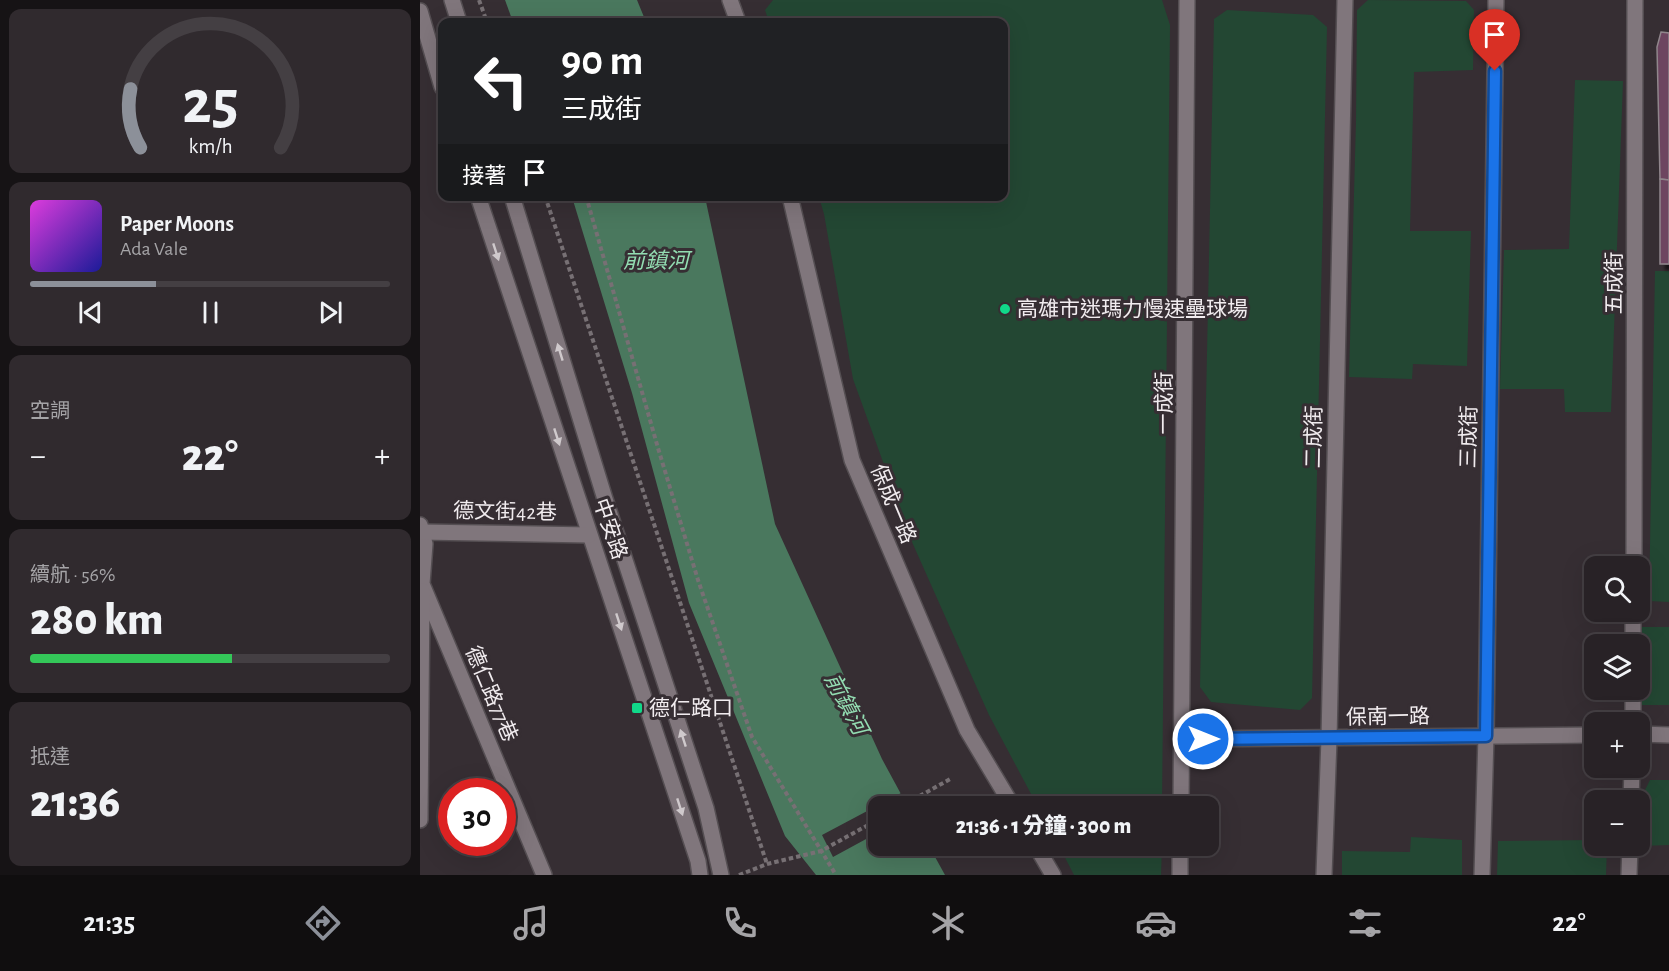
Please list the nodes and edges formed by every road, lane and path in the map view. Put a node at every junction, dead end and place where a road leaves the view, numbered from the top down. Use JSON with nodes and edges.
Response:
{"nodes":[{"id":1,"x":452,"y":0,"type":"edge"},
{"id":2,"x":479,"y":0,"type":"edge"},
{"id":3,"x":730,"y":0,"type":"edge"},
{"id":4,"x":1187,"y":0,"type":"edge"},
{"id":5,"x":1345,"y":0,"type":"edge"},
{"id":6,"x":1496,"y":0,"type":"edge"},
{"id":7,"x":1635,"y":0,"type":"edge"},
{"id":8,"x":420,"y":11,"type":"edge"},
{"id":9,"x":458,"y":18,"type":"edge"},
{"id":10,"x":486,"y":18,"type":"edge"},
{"id":11,"x":737,"y":18,"type":"edge"},
{"id":12,"x":438,"y":73,"type":"edge"},
{"id":13,"x":480,"y":201,"type":"edge"},
{"id":14,"x":514,"y":201,"type":"edge"},
{"id":15,"x":547,"y":201,"type":"edge"},
{"id":16,"x":587,"y":201,"type":"edge"},
{"id":17,"x":791,"y":201,"type":"edge"},
{"id":18,"x":421,"y":530,"type":"edge"},
{"id":19,"x":589,"y":535,"type":"junction"},
{"id":20,"x":1634,"y":556,"type":"edge"},
{"id":21,"x":421,"y":584,"type":"edge"},
{"id":22,"x":421,"y":642,"type":"edge"},
{"id":23,"x":1650,"y":734,"type":"edge"},
{"id":24,"x":1584,"y":735,"type":"edge"},
{"id":25,"x":1669,"y":735,"type":"edge"},
{"id":26,"x":1486,"y":736,"type":"junction"},
{"id":27,"x":421,"y":737,"type":"edge"},
{"id":28,"x":1182,"y":739,"type":"junction"},
{"id":29,"x":1329,"y":739,"type":"junction"},
{"id":30,"x":952,"y":778,"type":"dead end"},
{"id":31,"x":920,"y":796,"type":"edge"},
{"id":32,"x":1006,"y":796,"type":"edge"},
{"id":33,"x":1181,"y":796,"type":"edge"},
{"id":34,"x":420,"y":797,"type":"edge"},
{"id":35,"x":420,"y":820,"type":"edge"},
{"id":36,"x":868,"y":825,"type":"edge"},
{"id":37,"x":821,"y":851,"type":"junction"},
{"id":38,"x":1042,"y":856,"type":"edge"},
{"id":39,"x":1180,"y":856,"type":"edge"},
{"id":40,"x":1630,"y":856,"type":"edge"},
{"id":41,"x":767,"y":864,"type":"junction"},
{"id":42,"x":544,"y":875,"type":"edge"},
{"id":43,"x":700,"y":875,"type":"edge"},
{"id":44,"x":721,"y":875,"type":"edge"},
{"id":45,"x":737,"y":875,"type":"edge"},
{"id":46,"x":836,"y":875,"type":"edge"},
{"id":47,"x":1053,"y":875,"type":"edge"},
{"id":48,"x":1180,"y":875,"type":"edge"},
{"id":49,"x":1324,"y":875,"type":"edge"},
{"id":50,"x":1482,"y":875,"type":"edge"},
{"id":51,"x":1629,"y":875,"type":"edge"}],
"edges":[{"from":1,"to":9,"type":"street"},
{"from":2,"to":10,"type":"path"},
{"from":3,"to":11,"type":"street"},
{"from":4,"to":28,"type":"street","name":"一成街"},
{"from":5,"to":29,"type":"street","name":"二成街"},
{"from":6,"to":26,"type":"street","name":"三成街"},
{"from":7,"to":20,"type":"street","name":"五成街"},
{"from":8,"to":12,"type":"street"},
{"from":13,"to":19,"type":"street","name":"中安路","one_way":true},
{"from":44,"to":14,"type":"street","name":"中安路","one_way":true},
{"from":15,"to":41,"type":"path"},
{"from":16,"to":37,"type":"path"},
{"from":17,"to":32,"type":"street","name":"保成一路"},
{"from":18,"to":19,"type":"street","name":"德文街42巷"},
{"from":18,"to":21,"type":"street","name":"德仁路77巷"},
{"from":19,"to":43,"type":"street","name":"中安路","one_way":true},
{"from":21,"to":22,"type":"street"},
{"from":21,"to":42,"type":"street","name":"德仁路77巷"},
{"from":22,"to":27,"type":"street"},
{"from":23,"to":25,"type":"street"},
{"from":24,"to":26,"type":"street","name":"保南一路"},
{"from":26,"to":29,"type":"street","name":"保南一路"},
{"from":26,"to":50,"type":"street","name":"三成街"},
{"from":27,"to":34,"type":"street"},
{"from":28,"to":29,"type":"street","name":"保南一路"},
{"from":28,"to":33,"type":"street","name":"一成街"},
{"from":29,"to":49,"type":"street","name":"二成街"},
{"from":30,"to":31,"type":"path"},
{"from":34,"to":35,"type":"street"},
{"from":36,"to":37,"type":"path"},
{"from":37,"to":41,"type":"path"},
{"from":37,"to":46,"type":"path"},
{"from":38,"to":47,"type":"street"},
{"from":39,"to":48,"type":"street"},
{"from":40,"to":51,"type":"street"},
{"from":41,"to":45,"type":"path"}]}
